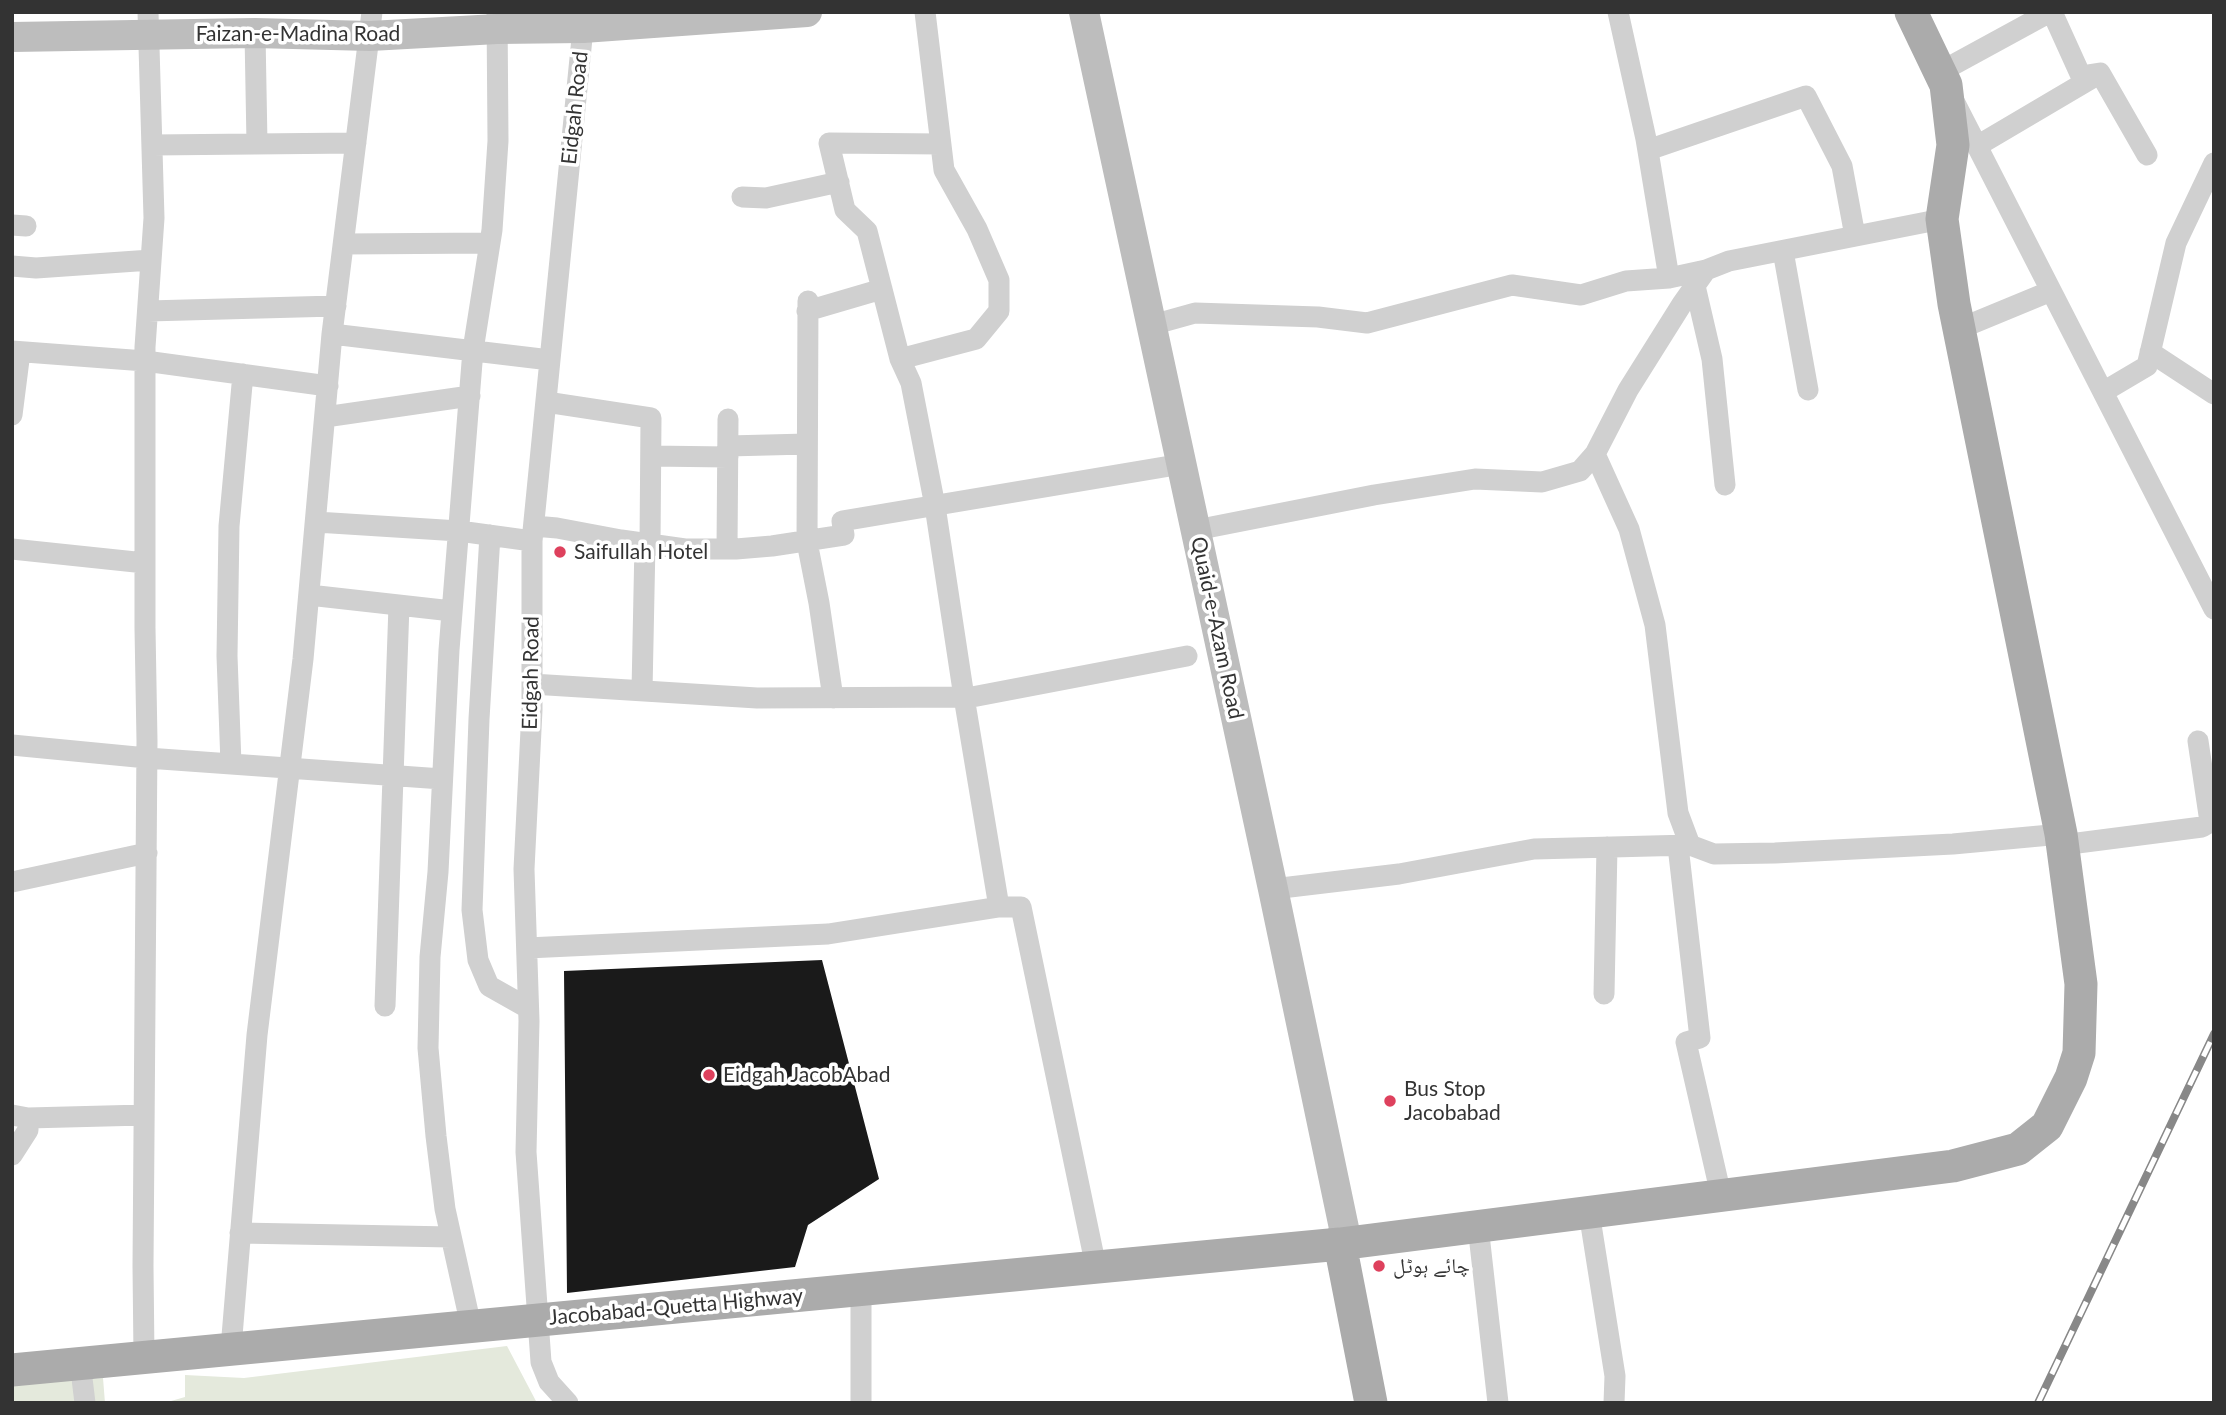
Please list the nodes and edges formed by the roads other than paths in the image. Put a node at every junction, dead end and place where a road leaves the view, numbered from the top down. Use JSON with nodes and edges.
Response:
{"nodes":[{"id":1,"x":807,"y":12,"type":"edge"},
{"id":2,"x":925,"y":12,"type":"edge"},
{"id":3,"x":1084,"y":12,"type":"edge"},
{"id":4,"x":1618,"y":12,"type":"edge"},
{"id":5,"x":1911,"y":12,"type":"edge"},
{"id":6,"x":2051,"y":12,"type":"edge"},
{"id":7,"x":497,"y":21,"type":"edge"},
{"id":8,"x":149,"y":23,"type":"edge"},
{"id":9,"x":573,"y":23,"type":"edge"},
{"id":10,"x":371,"y":24,"type":"edge"},
{"id":11,"x":255,"y":33,"type":"junction"},
{"id":12,"x":12,"y":37,"type":"edge"},
{"id":13,"x":2100,"y":74,"type":"junction"},
{"id":14,"x":1943,"y":79,"type":"junction"},
{"id":15,"x":356,"y":143,"type":"junction"},
{"id":16,"x":257,"y":144,"type":"junction"},
{"id":17,"x":941,"y":144,"type":"junction"},
{"id":18,"x":152,"y":145,"type":"junction"},
{"id":19,"x":1977,"y":146,"type":"junction"},
{"id":20,"x":1648,"y":150,"type":"junction"},
{"id":21,"x":2147,"y":155,"type":"dead end"},
{"id":22,"x":2214,"y":163,"type":"edge"},
{"id":23,"x":839,"y":182,"type":"junction"},
{"id":24,"x":2208,"y":188,"type":"edge"},
{"id":25,"x":743,"y":197,"type":"dead end"},
{"id":26,"x":1942,"y":219,"type":"junction"},
{"id":27,"x":1854,"y":236,"type":"junction"},
{"id":28,"x":490,"y":243,"type":"junction"},
{"id":29,"x":344,"y":244,"type":"junction"},
{"id":30,"x":1783,"y":251,"type":"junction"},
{"id":31,"x":151,"y":260,"type":"junction"},
{"id":32,"x":12,"y":266,"type":"edge"},
{"id":33,"x":1669,"y":278,"type":"junction"},
{"id":34,"x":1701,"y":278,"type":"junction"},
{"id":35,"x":882,"y":289,"type":"junction"},
{"id":36,"x":2051,"y":291,"type":"junction"},
{"id":37,"x":336,"y":306,"type":"junction"},
{"id":38,"x":148,"y":311,"type":"junction"},
{"id":39,"x":1152,"y":325,"type":"junction"},
{"id":40,"x":1959,"y":329,"type":"junction"},
{"id":41,"x":332,"y":334,"type":"junction"},
{"id":42,"x":473,"y":350,"type":"junction"},
{"id":43,"x":16,"y":351,"type":"edge"},
{"id":44,"x":2150,"y":352,"type":"junction"},
{"id":45,"x":900,"y":359,"type":"junction"},
{"id":46,"x":550,"y":360,"type":"junction"},
{"id":47,"x":145,"y":361,"type":"junction"},
{"id":48,"x":243,"y":374,"type":"junction"},
{"id":49,"x":328,"y":386,"type":"junction"},
{"id":50,"x":1808,"y":390,"type":"dead end"},
{"id":51,"x":2103,"y":392,"type":"junction"},
{"id":52,"x":2214,"y":394,"type":"edge"},
{"id":53,"x":470,"y":396,"type":"junction"},
{"id":54,"x":546,"y":402,"type":"junction"},
{"id":55,"x":12,"y":415,"type":"edge"},
{"id":56,"x":325,"y":417,"type":"junction"},
{"id":57,"x":728,"y":419,"type":"dead end"},
{"id":58,"x":807,"y":444,"type":"junction"},
{"id":59,"x":728,"y":452,"type":"junction"},
{"id":60,"x":1595,"y":454,"type":"junction"},
{"id":61,"x":651,"y":456,"type":"junction"},
{"id":62,"x":1182,"y":464,"type":"junction"},
{"id":63,"x":1726,"y":485,"type":"dead end"},
{"id":64,"x":935,"y":506,"type":"junction"},
{"id":65,"x":316,"y":522,"type":"junction"},
{"id":66,"x":1196,"y":530,"type":"junction"},
{"id":67,"x":459,"y":531,"type":"junction"},
{"id":68,"x":533,"y":534,"type":"junction"},
{"id":69,"x":490,"y":535,"type":"junction"},
{"id":70,"x":807,"y":542,"type":"junction"},
{"id":71,"x":647,"y":544,"type":"junction"},
{"id":72,"x":12,"y":550,"type":"edge"},
{"id":73,"x":727,"y":550,"type":"junction"},
{"id":74,"x":145,"y":563,"type":"junction"},
{"id":75,"x":309,"y":594,"type":"junction"},
{"id":76,"x":399,"y":605,"type":"junction"},
{"id":77,"x":2214,"y":609,"type":"edge"},
{"id":78,"x":452,"y":611,"type":"junction"},
{"id":79,"x":1187,"y":656,"type":"dead end"},
{"id":80,"x":532,"y":684,"type":"junction"},
{"id":81,"x":642,"y":691,"type":"junction"},
{"id":82,"x":964,"y":697,"type":"junction"},
{"id":83,"x":833,"y":698,"type":"junction"},
{"id":84,"x":2198,"y":741,"type":"dead end"},
{"id":85,"x":12,"y":745,"type":"edge"},
{"id":86,"x":147,"y":758,"type":"junction"},
{"id":87,"x":231,"y":764,"type":"junction"},
{"id":88,"x":290,"y":769,"type":"junction"},
{"id":89,"x":393,"y":776,"type":"junction"},
{"id":90,"x":442,"y":779,"type":"junction"},
{"id":91,"x":2212,"y":821,"type":"edge"},
{"id":92,"x":2062,"y":840,"type":"junction"},
{"id":93,"x":1684,"y":846,"type":"junction"},
{"id":94,"x":1607,"y":848,"type":"junction"},
{"id":95,"x":147,"y":853,"type":"junction"},
{"id":96,"x":12,"y":882,"type":"edge"},
{"id":97,"x":1273,"y":889,"type":"junction"},
{"id":98,"x":999,"y":907,"type":"junction"},
{"id":99,"x":527,"y":948,"type":"junction"},
{"id":100,"x":1604,"y":994,"type":"dead end"},
{"id":101,"x":385,"y":1006,"type":"dead end"},
{"id":102,"x":528,"y":1008,"type":"junction"},
{"id":103,"x":144,"y":1115,"type":"junction"},
{"id":104,"x":20,"y":1116,"type":"edge"},
{"id":105,"x":12,"y":1155,"type":"edge"},
{"id":106,"x":1721,"y":1195,"type":"junction"},
{"id":107,"x":1589,"y":1212,"type":"junction"},
{"id":108,"x":1478,"y":1226,"type":"junction"},
{"id":109,"x":240,"y":1233,"type":"junction"},
{"id":110,"x":451,"y":1237,"type":"junction"},
{"id":111,"x":1340,"y":1244,"type":"junction"},
{"id":112,"x":1096,"y":1268,"type":"junction"},
{"id":113,"x":861,"y":1290,"type":"junction"},
{"id":114,"x":538,"y":1320,"type":"junction"},
{"id":115,"x":471,"y":1326,"type":"junction"},
{"id":116,"x":231,"y":1348,"type":"junction"},
{"id":117,"x":144,"y":1357,"type":"junction"},
{"id":118,"x":80,"y":1362,"type":"junction"},
{"id":119,"x":12,"y":1370,"type":"edge"},
{"id":120,"x":85,"y":1403,"type":"edge"},
{"id":121,"x":568,"y":1403,"type":"edge"},
{"id":122,"x":861,"y":1403,"type":"edge"},
{"id":123,"x":1371,"y":1403,"type":"edge"},
{"id":124,"x":1498,"y":1403,"type":"edge"},
{"id":125,"x":1614,"y":1403,"type":"edge"}],
"edges":[{"from":1,"to":9,"type":"street","name":"Faizan-e-Madina Road"},
{"from":2,"to":17,"type":"street"},
{"from":3,"to":39,"type":"street","name":"Quaid-e-Azam Road"},
{"from":4,"to":20,"type":"street"},
{"from":5,"to":14,"type":"main road","name":"Jacobabad-Quetta Highway"},
{"from":6,"to":13,"type":"street"},
{"from":6,"to":14,"type":"street"},
{"from":7,"to":9,"type":"street","name":"Faizan-e-Madina Road"},
{"from":7,"to":10,"type":"street","name":"Faizan-e-Madina Road"},
{"from":7,"to":28,"type":"street"},
{"from":8,"to":11,"type":"street","name":"Faizan-e-Madina Road"},
{"from":8,"to":12,"type":"street","name":"Faizan-e-Madina Road"},
{"from":8,"to":18,"type":"street"},
{"from":9,"to":46,"type":"street","name":"Eidgah Road"},
{"from":10,"to":11,"type":"street","name":"Faizan-e-Madina Road"},
{"from":10,"to":15,"type":"street"},
{"from":11,"to":16,"type":"street"},
{"from":13,"to":19,"type":"street"},
{"from":13,"to":21,"type":"street"},
{"from":14,"to":19,"type":"street"},
{"from":14,"to":26,"type":"main road","name":"Jacobabad-Quetta Highway"},
{"from":15,"to":16,"type":"street"},
{"from":15,"to":29,"type":"street"},
{"from":16,"to":18,"type":"street"},
{"from":17,"to":23,"type":"street"},
{"from":17,"to":45,"type":"street"},
{"from":18,"to":31,"type":"street"},
{"from":19,"to":36,"type":"street"},
{"from":20,"to":27,"type":"street"},
{"from":20,"to":33,"type":"street"},
{"from":22,"to":24,"type":"street"},
{"from":23,"to":25,"type":"street"},
{"from":23,"to":35,"type":"street"},
{"from":24,"to":44,"type":"street"},
{"from":26,"to":27,"type":"street"},
{"from":26,"to":40,"type":"main road","name":"Jacobabad-Quetta Highway"},
{"from":27,"to":30,"type":"street"},
{"from":28,"to":29,"type":"street"},
{"from":28,"to":42,"type":"street"},
{"from":29,"to":37,"type":"street"},
{"from":30,"to":34,"type":"street"},
{"from":30,"to":50,"type":"street"},
{"from":31,"to":32,"type":"street"},
{"from":31,"to":38,"type":"street"},
{"from":33,"to":34,"type":"street"},
{"from":33,"to":39,"type":"street"},
{"from":34,"to":60,"type":"street"},
{"from":34,"to":63,"type":"street"},
{"from":35,"to":45,"type":"street"},
{"from":35,"to":58,"type":"street"},
{"from":36,"to":40,"type":"street"},
{"from":36,"to":51,"type":"street"},
{"from":37,"to":38,"type":"street"},
{"from":37,"to":41,"type":"street"},
{"from":38,"to":47,"type":"street"},
{"from":39,"to":62,"type":"street","name":"Quaid-e-Azam Road"},
{"from":40,"to":92,"type":"main road","name":"Jacobabad-Quetta Highway"},
{"from":41,"to":42,"type":"street"},
{"from":41,"to":49,"type":"street"},
{"from":42,"to":46,"type":"street"},
{"from":42,"to":53,"type":"street"},
{"from":43,"to":47,"type":"street"},
{"from":43,"to":55,"type":"street"},
{"from":44,"to":51,"type":"street"},
{"from":44,"to":52,"type":"street"},
{"from":45,"to":64,"type":"street"},
{"from":46,"to":54,"type":"street","name":"Eidgah Road"},
{"from":47,"to":48,"type":"street"},
{"from":47,"to":74,"type":"street"},
{"from":48,"to":49,"type":"street"},
{"from":48,"to":87,"type":"street"},
{"from":49,"to":56,"type":"street"},
{"from":51,"to":77,"type":"street"},
{"from":53,"to":56,"type":"street"},
{"from":53,"to":67,"type":"street"},
{"from":54,"to":61,"type":"street"},
{"from":54,"to":68,"type":"street","name":"Eidgah Road"},
{"from":56,"to":65,"type":"street"},
{"from":57,"to":59,"type":"street"},
{"from":58,"to":59,"type":"street"},
{"from":58,"to":70,"type":"street"},
{"from":59,"to":61,"type":"street"},
{"from":59,"to":73,"type":"street"},
{"from":60,"to":66,"type":"street"},
{"from":60,"to":93,"type":"street"},
{"from":61,"to":71,"type":"street"},
{"from":62,"to":64,"type":"street"},
{"from":62,"to":66,"type":"street","name":"Quaid-e-Azam Road"},
{"from":64,"to":70,"type":"street"},
{"from":64,"to":82,"type":"street"},
{"from":65,"to":67,"type":"street"},
{"from":65,"to":75,"type":"street"},
{"from":66,"to":97,"type":"street","name":"Quaid-e-Azam Road"},
{"from":67,"to":69,"type":"street"},
{"from":67,"to":78,"type":"street"},
{"from":68,"to":69,"type":"street"},
{"from":68,"to":71,"type":"street"},
{"from":68,"to":80,"type":"street","name":"Eidgah Road"},
{"from":69,"to":102,"type":"street"},
{"from":70,"to":73,"type":"street"},
{"from":70,"to":83,"type":"street"},
{"from":71,"to":73,"type":"street"},
{"from":71,"to":81,"type":"street"},
{"from":72,"to":74,"type":"street"},
{"from":74,"to":86,"type":"street"},
{"from":75,"to":76,"type":"street"},
{"from":75,"to":88,"type":"street"},
{"from":76,"to":78,"type":"street"},
{"from":76,"to":89,"type":"street"},
{"from":78,"to":90,"type":"street"},
{"from":79,"to":82,"type":"street"},
{"from":80,"to":81,"type":"street"},
{"from":80,"to":99,"type":"street","name":"Eidgah Road"},
{"from":81,"to":83,"type":"street"},
{"from":82,"to":83,"type":"street"},
{"from":82,"to":98,"type":"street"},
{"from":84,"to":91,"type":"street"},
{"from":85,"to":86,"type":"street"},
{"from":86,"to":87,"type":"street"},
{"from":86,"to":95,"type":"street"},
{"from":87,"to":88,"type":"street"},
{"from":88,"to":89,"type":"street"},
{"from":88,"to":109,"type":"street"},
{"from":89,"to":90,"type":"street"},
{"from":89,"to":101,"type":"street"},
{"from":90,"to":110,"type":"street"},
{"from":91,"to":92,"type":"street"},
{"from":92,"to":93,"type":"street"},
{"from":92,"to":106,"type":"main road","name":"Jacobabad-Quetta Highway"},
{"from":93,"to":94,"type":"street"},
{"from":93,"to":106,"type":"street"},
{"from":94,"to":97,"type":"street"},
{"from":94,"to":100,"type":"street"},
{"from":95,"to":96,"type":"street"},
{"from":95,"to":103,"type":"street"},
{"from":97,"to":111,"type":"street","name":"Quaid-e-Azam Road"},
{"from":98,"to":99,"type":"street"},
{"from":98,"to":112,"type":"street"},
{"from":99,"to":102,"type":"street","name":"Eidgah Road"},
{"from":102,"to":114,"type":"street","name":"Eidgah Road"},
{"from":103,"to":104,"type":"street"},
{"from":103,"to":117,"type":"street"},
{"from":104,"to":105,"type":"street"},
{"from":106,"to":107,"type":"main road","name":"Jacobabad-Quetta Highway"},
{"from":107,"to":108,"type":"main road","name":"Jacobabad-Quetta Highway"},
{"from":107,"to":125,"type":"street"},
{"from":108,"to":111,"type":"main road","name":"Jacobabad-Quetta Highway"},
{"from":108,"to":124,"type":"street"},
{"from":109,"to":110,"type":"street"},
{"from":109,"to":116,"type":"street"},
{"from":110,"to":115,"type":"street"},
{"from":111,"to":112,"type":"main road","name":"Jacobabad-Quetta Highway"},
{"from":111,"to":123,"type":"main road"},
{"from":112,"to":113,"type":"main road","name":"Jacobabad-Quetta Highway"},
{"from":113,"to":114,"type":"main road","name":"Jacobabad-Quetta Highway"},
{"from":113,"to":122,"type":"street"},
{"from":114,"to":115,"type":"main road","name":"Jacobabad-Quetta Highway"},
{"from":114,"to":121,"type":"street","name":"Eidgah Road"},
{"from":115,"to":116,"type":"main road","name":"Jacobabad-Quetta Highway"},
{"from":116,"to":117,"type":"main road","name":"Jacobabad-Quetta Highway"},
{"from":117,"to":118,"type":"main road","name":"Jacobabad-Quetta Highway"},
{"from":118,"to":119,"type":"main road","name":"Jacobabad-Quetta Highway"},
{"from":118,"to":120,"type":"street"}]}
